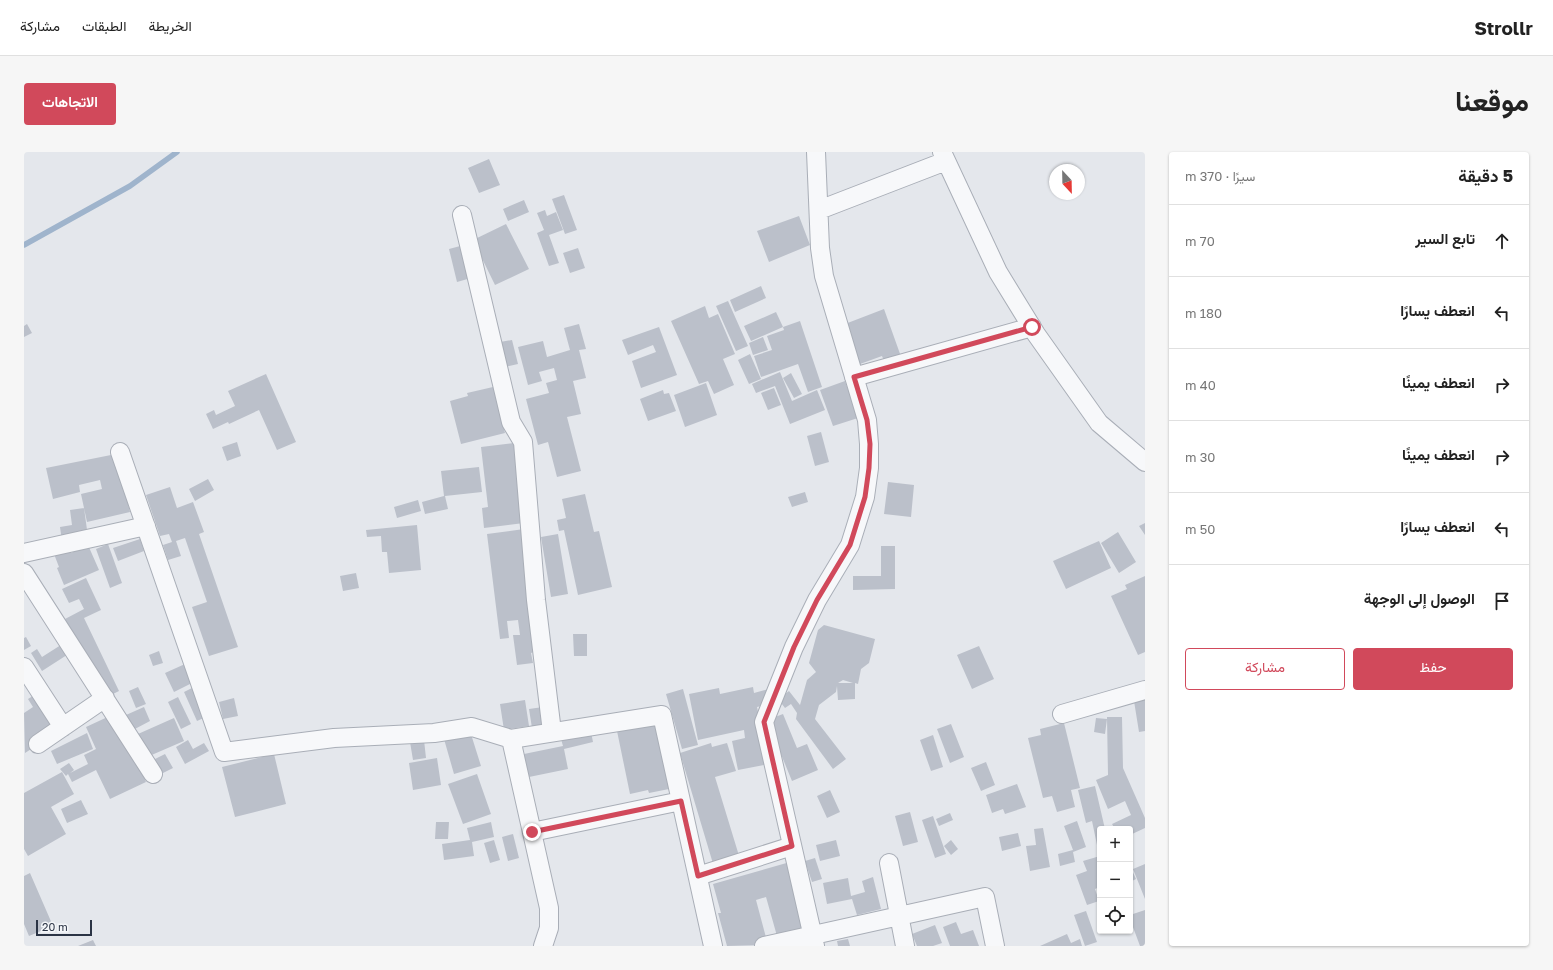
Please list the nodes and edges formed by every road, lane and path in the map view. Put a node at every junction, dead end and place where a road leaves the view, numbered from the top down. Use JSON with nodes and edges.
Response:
{"nodes":[{"id":1,"x":816,"y":152,"type":"edge"},
{"id":2,"x":944,"y":156,"type":"edge"},
{"id":3,"x":818,"y":210,"type":"junction"},
{"id":4,"x":462,"y":215,"type":"dead end"},
{"id":5,"x":1032,"y":327,"type":"junction"},
{"id":6,"x":854,"y":377,"type":"junction"},
{"id":7,"x":120,"y":452,"type":"dead end"},
{"id":8,"x":1145,"y":462,"type":"edge"},
{"id":9,"x":146,"y":526,"type":"junction"},
{"id":10,"x":24,"y":553,"type":"edge"},
{"id":11,"x":24,"y":573,"type":"edge"},
{"id":12,"x":24,"y":667,"type":"edge"},
{"id":13,"x":1145,"y":690,"type":"edge"},
{"id":14,"x":105,"y":698,"type":"junction"},
{"id":15,"x":1062,"y":714,"type":"dead end"},
{"id":16,"x":63,"y":727,"type":"junction"},
{"id":17,"x":552,"y":732,"type":"junction"},
{"id":18,"x":511,"y":739,"type":"junction"},
{"id":19,"x":38,"y":744,"type":"dead end"},
{"id":20,"x":153,"y":774,"type":"dead end"},
{"id":21,"x":681,"y":801,"type":"junction"},
{"id":22,"x":532,"y":832,"type":"junction"},
{"id":23,"x":792,"y":846,"type":"junction"},
{"id":24,"x":889,"y":863,"type":"dead end"},
{"id":25,"x":698,"y":876,"type":"junction"},
{"id":26,"x":899,"y":916,"type":"junction"},
{"id":27,"x":814,"y":941,"type":"edge"},
{"id":28,"x":543,"y":946,"type":"edge"},
{"id":29,"x":713,"y":946,"type":"edge"},
{"id":30,"x":764,"y":946,"type":"edge"},
{"id":31,"x":905,"y":946,"type":"edge"},
{"id":32,"x":995,"y":946,"type":"edge"}],
"edges":[{"from":1,"to":3,"type":"street"},
{"from":2,"to":3,"type":"street"},
{"from":2,"to":5,"type":"street"},
{"from":3,"to":6,"type":"street"},
{"from":4,"to":17,"type":"street"},
{"from":5,"to":6,"type":"street"},
{"from":5,"to":8,"type":"street"},
{"from":6,"to":23,"type":"street"},
{"from":7,"to":9,"type":"street"},
{"from":9,"to":10,"type":"street"},
{"from":9,"to":18,"type":"street"},
{"from":11,"to":14,"type":"street"},
{"from":12,"to":16,"type":"street"},
{"from":13,"to":15,"type":"street"},
{"from":14,"to":16,"type":"street"},
{"from":14,"to":20,"type":"street"},
{"from":16,"to":19,"type":"street"},
{"from":17,"to":18,"type":"street"},
{"from":17,"to":21,"type":"street"},
{"from":18,"to":22,"type":"street"},
{"from":21,"to":22,"type":"street"},
{"from":21,"to":25,"type":"street"},
{"from":22,"to":28,"type":"street"},
{"from":23,"to":25,"type":"street"},
{"from":23,"to":27,"type":"street"},
{"from":24,"to":26,"type":"street"},
{"from":25,"to":29,"type":"street"},
{"from":26,"to":27,"type":"street"},
{"from":26,"to":31,"type":"street"},
{"from":26,"to":32,"type":"street"},
{"from":27,"to":30,"type":"street"}]}
